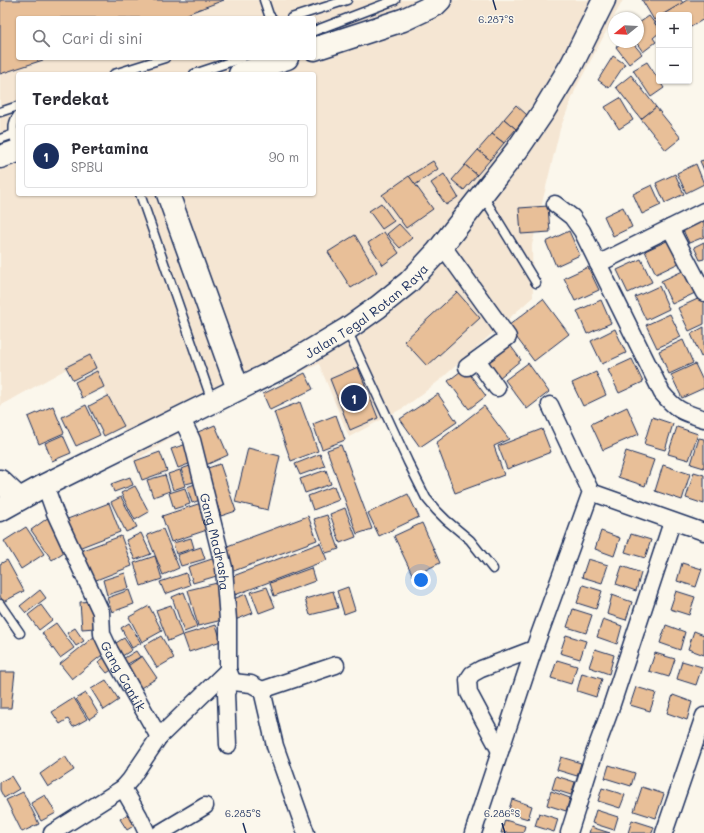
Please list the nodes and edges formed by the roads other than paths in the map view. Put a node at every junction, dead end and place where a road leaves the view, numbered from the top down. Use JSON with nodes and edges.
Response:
{"nodes":[{"id":1,"x":264,"y":0,"type":"edge"},
{"id":2,"x":347,"y":0,"type":"edge"},
{"id":3,"x":395,"y":0,"type":"edge"},
{"id":4,"x":440,"y":0,"type":"edge"},
{"id":5,"x":604,"y":0,"type":"edge"},
{"id":6,"x":270,"y":16,"type":"edge"},
{"id":7,"x":297,"y":16,"type":"edge"},
{"id":8,"x":316,"y":30,"type":"edge"},
{"id":9,"x":316,"y":48,"type":"edge"},
{"id":10,"x":159,"y":60,"type":"edge"},
{"id":11,"x":236,"y":60,"type":"edge"},
{"id":12,"x":270,"y":63,"type":"edge"},
{"id":13,"x":120,"y":72,"type":"edge"},
{"id":14,"x":200,"y":72,"type":"edge"},
{"id":15,"x":245,"y":72,"type":"edge"},
{"id":16,"x":16,"y":107,"type":"edge"},
{"id":17,"x":0,"y":112,"type":"edge"},
{"id":18,"x":16,"y":118,"type":"edge"},
{"id":19,"x":16,"y":130,"type":"edge"},
{"id":20,"x":0,"y":140,"type":"edge"},
{"id":21,"x":16,"y":142,"type":"edge"},
{"id":22,"x":16,"y":143,"type":"edge"},
{"id":23,"x":0,"y":157,"type":"edge"},
{"id":24,"x":483,"y":195,"type":"junction"},
{"id":25,"x":141,"y":196,"type":"edge"},
{"id":26,"x":169,"y":196,"type":"edge"},
{"id":27,"x":555,"y":204,"type":"dead end"},
{"id":28,"x":704,"y":211,"type":"edge"},
{"id":29,"x":670,"y":228,"type":"junction"},
{"id":30,"x":442,"y":245,"type":"junction"},
{"id":31,"x":598,"y":264,"type":"junction"},
{"id":32,"x":536,"y":283,"type":"dead end"},
{"id":33,"x":704,"y":293,"type":"edge"},
{"id":34,"x":347,"y":329,"type":"junction"},
{"id":35,"x":497,"y":388,"type":"dead end"},
{"id":36,"x":238,"y":389,"type":"junction"},
{"id":37,"x":212,"y":402,"type":"junction"},
{"id":38,"x":550,"y":405,"type":"dead end"},
{"id":39,"x":182,"y":417,"type":"junction"},
{"id":40,"x":704,"y":419,"type":"edge"},
{"id":41,"x":0,"y":481,"type":"edge"},
{"id":42,"x":45,"y":485,"type":"junction"},
{"id":43,"x":591,"y":492,"type":"junction"},
{"id":44,"x":5,"y":507,"type":"edge"},
{"id":45,"x":672,"y":522,"type":"junction"},
{"id":46,"x":704,"y":532,"type":"edge"},
{"id":47,"x":492,"y":569,"type":"dead end"},
{"id":48,"x":0,"y":604,"type":"edge"},
{"id":49,"x":20,"y":633,"type":"dead end"},
{"id":50,"x":534,"y":649,"type":"junction"},
{"id":51,"x":336,"y":665,"type":"dead end"},
{"id":52,"x":231,"y":676,"type":"junction"},
{"id":53,"x":262,"y":690,"type":"junction"},
{"id":54,"x":704,"y":716,"type":"edge"},
{"id":55,"x":159,"y":737,"type":"junction"},
{"id":56,"x":228,"y":745,"type":"dead end"},
{"id":57,"x":500,"y":751,"type":"junction"},
{"id":58,"x":123,"y":788,"type":"junction"},
{"id":59,"x":205,"y":806,"type":"dead end"},
{"id":60,"x":52,"y":833,"type":"edge"},
{"id":61,"x":147,"y":833,"type":"edge"},
{"id":62,"x":160,"y":833,"type":"edge"},
{"id":63,"x":306,"y":833,"type":"edge"},
{"id":64,"x":473,"y":833,"type":"edge"},
{"id":65,"x":569,"y":833,"type":"edge"},
{"id":66,"x":664,"y":833,"type":"edge"}],
"edges":[{"from":1,"to":6,"type":"lane"},
{"from":2,"to":7,"type":"lane"},
{"from":3,"to":8,"type":"lane"},
{"from":4,"to":9,"type":"main road"},
{"from":5,"to":24,"type":"main road","name":"Jalan Tegal Rotan Raya"},
{"from":10,"to":13,"type":"lane"},
{"from":11,"to":14,"type":"lane"},
{"from":12,"to":15,"type":"main road"},
{"from":16,"to":17,"type":"lane"},
{"from":18,"to":19,"type":"lane"},
{"from":20,"to":21,"type":"lane"},
{"from":22,"to":23,"type":"main road"},
{"from":24,"to":30,"type":"main road","name":"Jalan Tegal Rotan Raya"},
{"from":24,"to":32,"type":"lane"},
{"from":25,"to":37,"type":"lane"},
{"from":26,"to":36,"type":"main road"},
{"from":27,"to":31,"type":"street"},
{"from":28,"to":29,"type":"street"},
{"from":29,"to":31,"type":"street"},
{"from":29,"to":33,"type":"street"},
{"from":30,"to":34,"type":"main road","name":"Jalan Tegal Rotan Raya"},
{"from":30,"to":35,"type":"street"},
{"from":31,"to":40,"type":"street"},
{"from":34,"to":36,"type":"main road","name":"Jalan Tegal Rotan Raya"},
{"from":34,"to":47,"type":"lane"},
{"from":36,"to":37,"type":"main road","name":"Jalan Tegal Rotan Raya"},
{"from":37,"to":39,"type":"main road","name":"Jalan Tegal Rotan Raya"},
{"from":38,"to":43,"type":"street"},
{"from":39,"to":42,"type":"main road","name":"Jalan Tegal Rotan Raya"},
{"from":39,"to":52,"type":"street","name":"Gang Madrasha"},
{"from":41,"to":44,"type":"main road","name":"Jalan Tegal Rotan Raya"},
{"from":42,"to":44,"type":"main road","name":"Jalan Tegal Rotan Raya"},
{"from":42,"to":55,"type":"street","name":"Gang Cantik"},
{"from":43,"to":45,"type":"street"},
{"from":43,"to":50,"type":"street"},
{"from":45,"to":46,"type":"street"},
{"from":45,"to":65,"type":"street"},
{"from":48,"to":49,"type":"lane"},
{"from":50,"to":57,"type":"street"},
{"from":50,"to":57,"type":"street"},
{"from":51,"to":53,"type":"street"},
{"from":52,"to":53,"type":"street"},
{"from":52,"to":55,"type":"street"},
{"from":52,"to":56,"type":"street"},
{"from":53,"to":63,"type":"street"},
{"from":54,"to":66,"type":"street"},
{"from":55,"to":58,"type":"street"},
{"from":57,"to":64,"type":"street"},
{"from":58,"to":60,"type":"street"},
{"from":58,"to":61,"type":"street"},
{"from":59,"to":62,"type":"street"}]}
